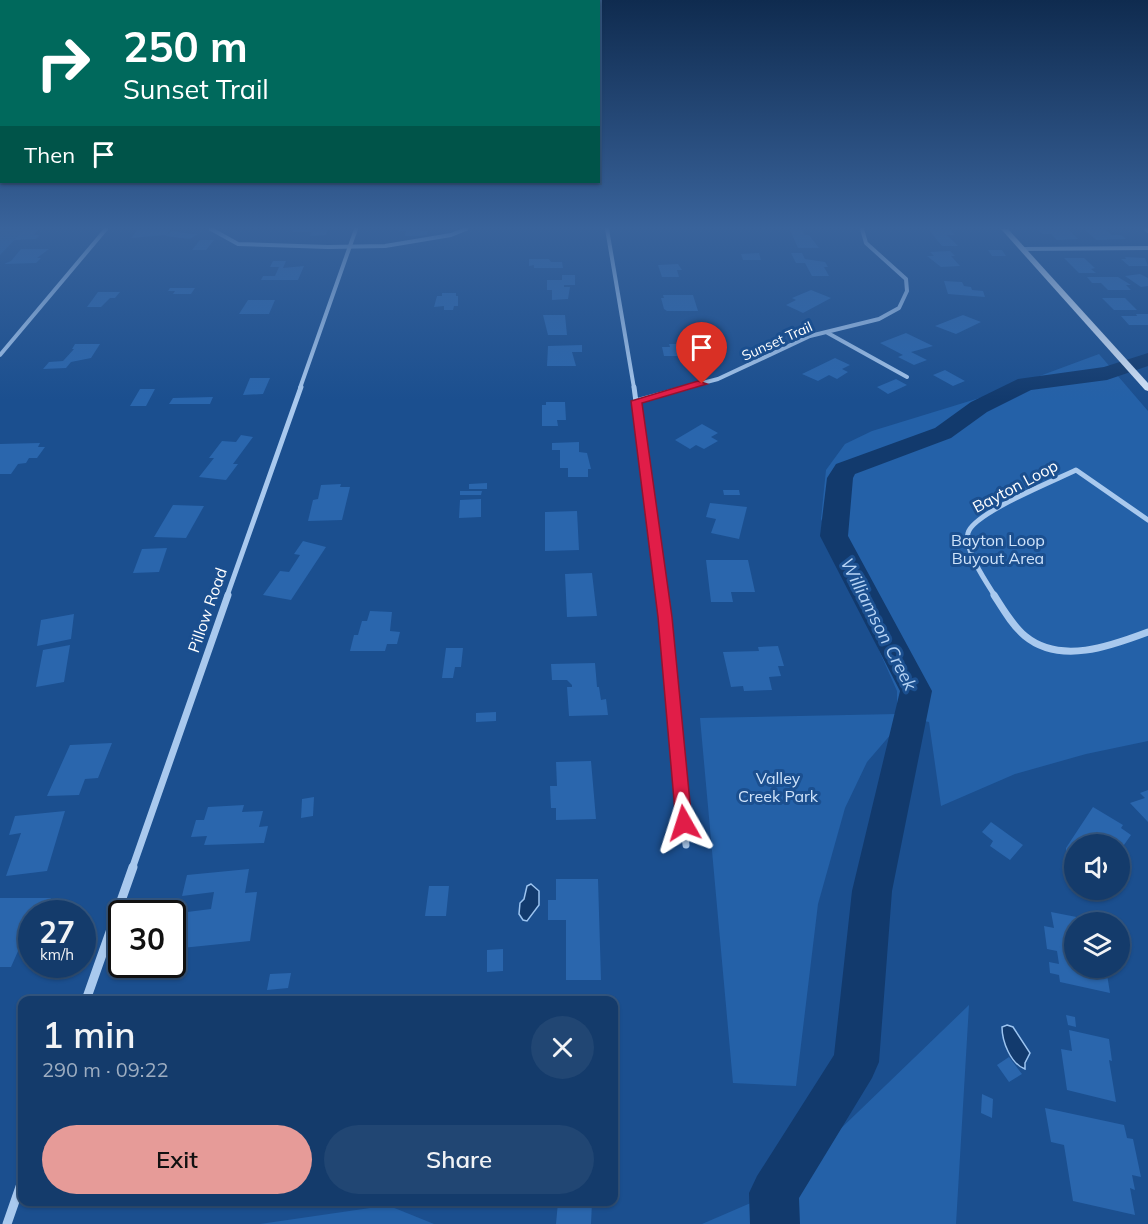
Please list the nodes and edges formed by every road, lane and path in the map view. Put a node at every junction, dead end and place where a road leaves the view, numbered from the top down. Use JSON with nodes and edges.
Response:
{"nodes":[{"id":1,"x":58,"y":286,"type":"edge"},
{"id":2,"x":336,"y":286,"type":"edge"},
{"id":3,"x":617,"y":286,"type":"edge"},
{"id":4,"x":907,"y":286,"type":"edge"},
{"id":5,"x":1056,"y":286,"type":"edge"},
{"id":6,"x":826,"y":332,"type":"junction"},
{"id":7,"x":0,"y":355,"type":"edge"},
{"id":8,"x":907,"y":377,"type":"dead end"},
{"id":9,"x":1147,"y":387,"type":"edge"},
{"id":10,"x":636,"y":401,"type":"junction"},
{"id":11,"x":1148,"y":520,"type":"edge"},
{"id":12,"x":1148,"y":632,"type":"edge"},
{"id":13,"x":686,"y":845,"type":"dead end"},
{"id":14,"x":87,"y":996,"type":"edge"},
{"id":15,"x":18,"y":1192,"type":"edge"},
{"id":16,"x":7,"y":1224,"type":"edge"}],
"edges":[{"from":1,"to":7,"type":"street"},
{"from":2,"to":14,"type":"street","name":"Pillow Road"},
{"from":3,"to":10,"type":"street"},
{"from":4,"to":6,"type":"street","name":"Sunset Trail"},
{"from":5,"to":9,"type":"main road"},
{"from":6,"to":8,"type":"street"},
{"from":6,"to":10,"type":"street","name":"Sunset Trail"},
{"from":10,"to":13,"type":"street"},
{"from":11,"to":12,"type":"street","name":"Bayton Loop"},
{"from":15,"to":16,"type":"street"}]}
